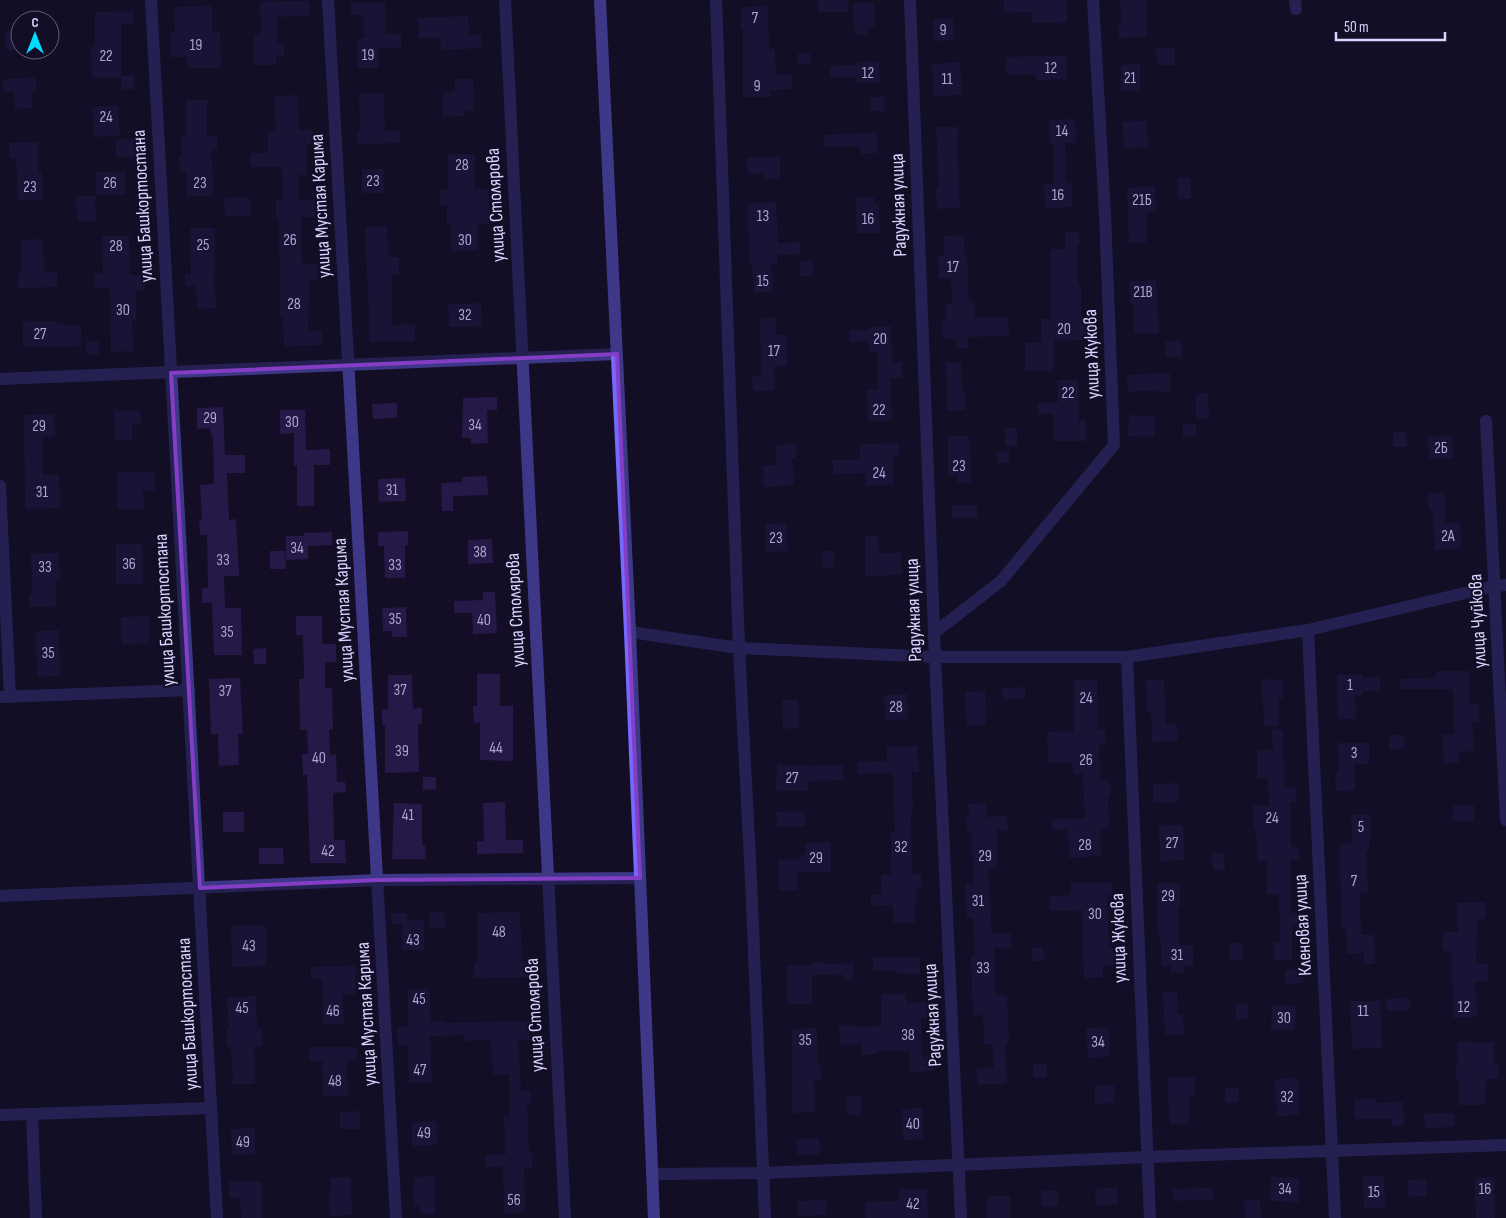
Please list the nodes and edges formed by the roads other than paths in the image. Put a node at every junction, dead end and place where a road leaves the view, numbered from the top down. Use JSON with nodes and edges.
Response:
{"nodes":[{"id":1,"x":152,"y":0,"type":"edge"},
{"id":2,"x":328,"y":0,"type":"edge"},
{"id":3,"x":505,"y":0,"type":"edge"},
{"id":4,"x":600,"y":0,"type":"edge"},
{"id":5,"x":716,"y":0,"type":"edge"},
{"id":6,"x":910,"y":0,"type":"edge"},
{"id":7,"x":1092,"y":0,"type":"edge"},
{"id":8,"x":617,"y":354,"type":"junction"},
{"id":9,"x":523,"y":359,"type":"junction"},
{"id":10,"x":348,"y":365,"type":"junction"},
{"id":11,"x":171,"y":373,"type":"junction"},
{"id":12,"x":0,"y":380,"type":"edge"},
{"id":13,"x":1486,"y":421,"type":"dead end"},
{"id":14,"x":0,"y":486,"type":"edge"},
{"id":15,"x":1501,"y":585,"type":"edge"},
{"id":16,"x":1308,"y":630,"type":"junction"},
{"id":17,"x":630,"y":632,"type":"junction"},
{"id":18,"x":934,"y":634,"type":"junction"},
{"id":19,"x":739,"y":648,"type":"junction"},
{"id":20,"x":935,"y":657,"type":"junction"},
{"id":21,"x":1127,"y":657,"type":"junction"},
{"id":22,"x":188,"y":690,"type":"junction"},
{"id":23,"x":5,"y":697,"type":"edge"},
{"id":24,"x":1506,"y":820,"type":"edge"},
{"id":25,"x":640,"y":878,"type":"junction"},
{"id":26,"x":547,"y":879,"type":"junction"},
{"id":27,"x":378,"y":880,"type":"junction"},
{"id":28,"x":200,"y":888,"type":"junction"},
{"id":29,"x":0,"y":896,"type":"edge"},
{"id":30,"x":211,"y":1108,"type":"junction"},
{"id":31,"x":32,"y":1114,"type":"junction"},
{"id":32,"x":0,"y":1115,"type":"edge"},
{"id":33,"x":1506,"y":1145,"type":"edge"},
{"id":34,"x":1332,"y":1152,"type":"junction"},
{"id":35,"x":1147,"y":1157,"type":"junction"},
{"id":36,"x":959,"y":1165,"type":"junction"},
{"id":37,"x":763,"y":1173,"type":"junction"},
{"id":38,"x":652,"y":1174,"type":"junction"},
{"id":39,"x":36,"y":1218,"type":"edge"},
{"id":40,"x":217,"y":1218,"type":"edge"},
{"id":41,"x":396,"y":1218,"type":"edge"},
{"id":42,"x":565,"y":1218,"type":"edge"},
{"id":43,"x":654,"y":1218,"type":"edge"},
{"id":44,"x":765,"y":1218,"type":"edge"},
{"id":45,"x":961,"y":1218,"type":"edge"},
{"id":46,"x":1150,"y":1218,"type":"edge"},
{"id":47,"x":1335,"y":1218,"type":"edge"}],
"edges":[{"from":1,"to":11,"type":"street","name":"улица Башкортостана"},
{"from":2,"to":10,"type":"street","name":"улица Мустая Карима"},
{"from":3,"to":9,"type":"street","name":"улица Столярова"},
{"from":4,"to":8,"type":"main road"},
{"from":5,"to":19,"type":"street"},
{"from":6,"to":18,"type":"street","name":"Радужная улица"},
{"from":7,"to":18,"type":"street","name":"улица Жукова"},
{"from":8,"to":9,"type":"street"},
{"from":8,"to":17,"type":"main road"},
{"from":9,"to":10,"type":"street"},
{"from":9,"to":26,"type":"street","name":"улица Столярова"},
{"from":10,"to":11,"type":"street"},
{"from":10,"to":27,"type":"street","name":"улица Мустая Карима"},
{"from":11,"to":12,"type":"street"},
{"from":11,"to":22,"type":"street","name":"улица Башкортостана"},
{"from":13,"to":15,"type":"street","name":"улица Чуйкова"},
{"from":14,"to":23,"type":"street"},
{"from":15,"to":16,"type":"street"},
{"from":15,"to":24,"type":"street","name":"улица Чуйкова"},
{"from":16,"to":21,"type":"street"},
{"from":16,"to":34,"type":"street","name":"Кленовая улица"},
{"from":17,"to":19,"type":"street"},
{"from":17,"to":25,"type":"main road"},
{"from":18,"to":20,"type":"street","name":"Радужная улица"},
{"from":19,"to":20,"type":"street"},
{"from":19,"to":37,"type":"street"},
{"from":20,"to":21,"type":"street"},
{"from":20,"to":36,"type":"street","name":"Радужная улица"},
{"from":21,"to":35,"type":"street","name":"улица Жукова"},
{"from":22,"to":23,"type":"street"},
{"from":22,"to":28,"type":"street","name":"улица Башкортостана"},
{"from":25,"to":26,"type":"street"},
{"from":25,"to":38,"type":"main road"},
{"from":26,"to":27,"type":"street"},
{"from":26,"to":42,"type":"street","name":"улица Столярова"},
{"from":27,"to":28,"type":"street"},
{"from":27,"to":41,"type":"street","name":"улица Мустая Карима"},
{"from":28,"to":29,"type":"street"},
{"from":28,"to":30,"type":"street","name":"улица Башкортостана"},
{"from":30,"to":31,"type":"street"},
{"from":30,"to":40,"type":"street","name":"улица Башкортостана"},
{"from":31,"to":32,"type":"street"},
{"from":31,"to":39,"type":"street"},
{"from":33,"to":34,"type":"street"},
{"from":34,"to":35,"type":"street"},
{"from":34,"to":47,"type":"street","name":"Кленовая улица"},
{"from":35,"to":36,"type":"street"},
{"from":35,"to":46,"type":"street","name":"улица Жукова"},
{"from":36,"to":37,"type":"street"},
{"from":36,"to":45,"type":"street","name":"Радужная улица"},
{"from":37,"to":38,"type":"street"},
{"from":37,"to":44,"type":"street"},
{"from":38,"to":43,"type":"main road"}]}
